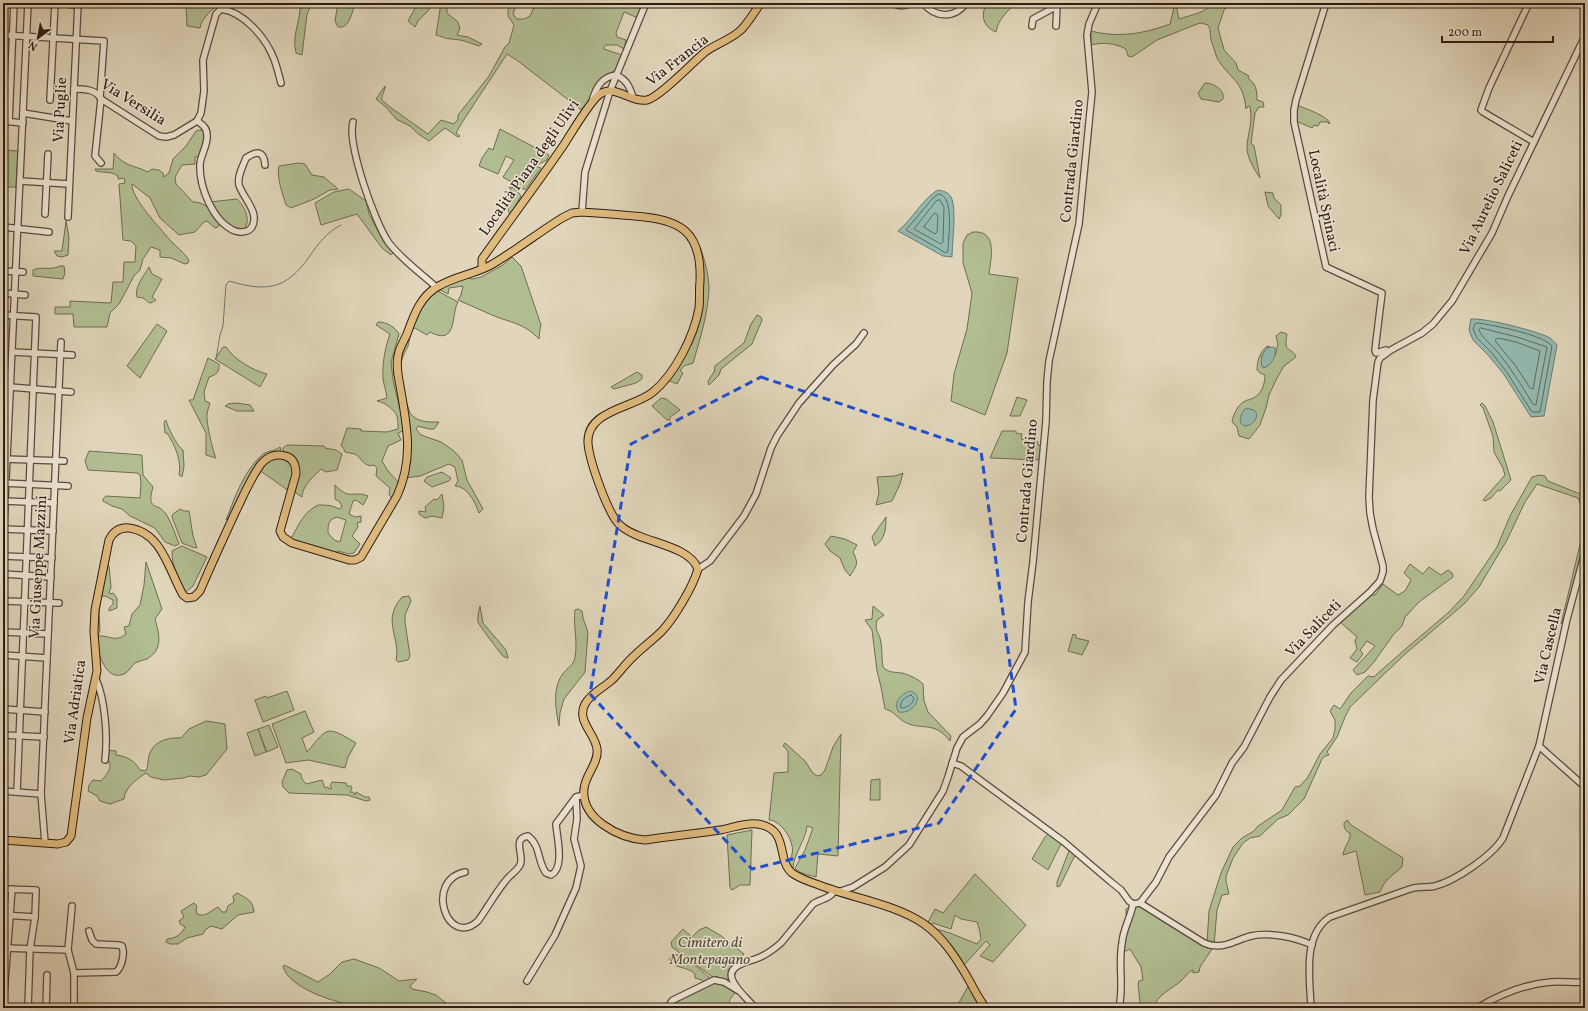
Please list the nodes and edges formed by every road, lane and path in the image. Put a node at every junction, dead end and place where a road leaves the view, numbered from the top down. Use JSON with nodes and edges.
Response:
{"nodes":[{"id":1,"x":14,"y":3,"type":"edge"},
{"id":2,"x":28,"y":3,"type":"edge"},
{"id":3,"x":55,"y":3,"type":"edge"},
{"id":4,"x":63,"y":3,"type":"edge"},
{"id":5,"x":646,"y":3,"type":"edge"},
{"id":6,"x":760,"y":3,"type":"edge"},
{"id":7,"x":891,"y":3,"type":"edge"},
{"id":8,"x":911,"y":3,"type":"edge"},
{"id":9,"x":923,"y":3,"type":"edge"},
{"id":10,"x":966,"y":3,"type":"edge"},
{"id":11,"x":1098,"y":3,"type":"edge"},
{"id":12,"x":1326,"y":3,"type":"edge"},
{"id":13,"x":1529,"y":3,"type":"edge"},
{"id":14,"x":78,"y":4,"type":"edge"},
{"id":15,"x":1058,"y":5,"type":"edge"},
{"id":16,"x":1032,"y":26,"type":"dead end"},
{"id":17,"x":1056,"y":26,"type":"dead end"},
{"id":18,"x":3,"y":35,"type":"edge"},
{"id":19,"x":13,"y":36,"type":"junction"},
{"id":20,"x":27,"y":36,"type":"junction"},
{"id":21,"x":1585,"y":36,"type":"edge"},
{"id":22,"x":53,"y":38,"type":"junction"},
{"id":23,"x":76,"y":39,"type":"junction"},
{"id":24,"x":616,"y":75,"type":"junction"},
{"id":25,"x":281,"y":83,"type":"dead end"},
{"id":26,"x":74,"y":89,"type":"junction"},
{"id":27,"x":610,"y":91,"type":"junction"},
{"id":28,"x":101,"y":98,"type":"junction"},
{"id":29,"x":633,"y":98,"type":"junction"},
{"id":30,"x":50,"y":100,"type":"dead end"},
{"id":31,"x":591,"y":104,"type":"junction"},
{"id":32,"x":23,"y":114,"type":"junction"},
{"id":33,"x":6,"y":121,"type":"edge"},
{"id":34,"x":72,"y":121,"type":"junction"},
{"id":35,"x":197,"y":121,"type":"junction"},
{"id":36,"x":353,"y":122,"type":"dead end"},
{"id":37,"x":23,"y":123,"type":"junction"},
{"id":38,"x":1534,"y":142,"type":"junction"},
{"id":39,"x":48,"y":154,"type":"dead end"},
{"id":40,"x":101,"y":163,"type":"dead end"},
{"id":41,"x":265,"y":165,"type":"dead end"},
{"id":42,"x":20,"y":181,"type":"junction"},
{"id":43,"x":46,"y":183,"type":"junction"},
{"id":44,"x":69,"y":184,"type":"junction"},
{"id":45,"x":582,"y":212,"type":"junction"},
{"id":46,"x":45,"y":214,"type":"dead end"},
{"id":47,"x":68,"y":218,"type":"dead end"},
{"id":48,"x":3,"y":227,"type":"edge"},
{"id":49,"x":18,"y":228,"type":"junction"},
{"id":50,"x":49,"y":232,"type":"dead end"},
{"id":51,"x":482,"y":268,"type":"junction"},
{"id":52,"x":3,"y":271,"type":"edge"},
{"id":53,"x":16,"y":271,"type":"junction"},
{"id":54,"x":23,"y":272,"type":"dead end"},
{"id":55,"x":436,"y":288,"type":"junction"},
{"id":56,"x":3,"y":293,"type":"edge"},
{"id":57,"x":15,"y":294,"type":"junction"},
{"id":58,"x":25,"y":295,"type":"dead end"},
{"id":59,"x":3,"y":315,"type":"edge"},
{"id":60,"x":14,"y":316,"type":"junction"},
{"id":61,"x":864,"y":333,"type":"dead end"},
{"id":62,"x":62,"y":342,"type":"dead end"},
{"id":63,"x":1394,"y":349,"type":"junction"},
{"id":64,"x":12,"y":352,"type":"junction"},
{"id":65,"x":35,"y":353,"type":"junction"},
{"id":66,"x":61,"y":354,"type":"junction"},
{"id":67,"x":72,"y":355,"type":"dead end"},
{"id":68,"x":10,"y":388,"type":"junction"},
{"id":69,"x":34,"y":389,"type":"junction"},
{"id":70,"x":59,"y":391,"type":"junction"},
{"id":71,"x":71,"y":392,"type":"dead end"},
{"id":72,"x":3,"y":402,"type":"edge"},
{"id":73,"x":10,"y":402,"type":"junction"},
{"id":74,"x":5,"y":459,"type":"edge"},
{"id":75,"x":31,"y":460,"type":"junction"},
{"id":76,"x":56,"y":461,"type":"junction"},
{"id":77,"x":64,"y":462,"type":"dead end"},
{"id":78,"x":4,"y":483,"type":"edge"},
{"id":79,"x":30,"y":484,"type":"junction"},
{"id":80,"x":55,"y":485,"type":"junction"},
{"id":81,"x":68,"y":486,"type":"dead end"},
{"id":82,"x":4,"y":501,"type":"edge"},
{"id":83,"x":29,"y":502,"type":"junction"},
{"id":84,"x":54,"y":503,"type":"junction"},
{"id":85,"x":3,"y":529,"type":"edge"},
{"id":86,"x":28,"y":530,"type":"junction"},
{"id":87,"x":53,"y":531,"type":"junction"},
{"id":88,"x":3,"y":544,"type":"edge"},
{"id":89,"x":1585,"y":552,"type":"edge"},
{"id":90,"x":3,"y":556,"type":"edge"},
{"id":91,"x":27,"y":557,"type":"junction"},
{"id":92,"x":52,"y":558,"type":"junction"},
{"id":93,"x":698,"y":569,"type":"junction"},
{"id":94,"x":3,"y":574,"type":"edge"},
{"id":95,"x":26,"y":576,"type":"junction"},
{"id":96,"x":51,"y":577,"type":"junction"},
{"id":97,"x":3,"y":601,"type":"edge"},
{"id":98,"x":25,"y":602,"type":"junction"},
{"id":99,"x":50,"y":603,"type":"junction"},
{"id":100,"x":59,"y":603,"type":"dead end"},
{"id":101,"x":3,"y":632,"type":"edge"},
{"id":102,"x":24,"y":632,"type":"junction"},
{"id":103,"x":48,"y":634,"type":"junction"},
{"id":104,"x":3,"y":655,"type":"edge"},
{"id":105,"x":23,"y":656,"type":"junction"},
{"id":106,"x":47,"y":658,"type":"junction"},
{"id":107,"x":96,"y":678,"type":"junction"},
{"id":108,"x":3,"y":709,"type":"edge"},
{"id":109,"x":20,"y":710,"type":"junction"},
{"id":110,"x":45,"y":712,"type":"junction"},
{"id":111,"x":3,"y":734,"type":"edge"},
{"id":112,"x":19,"y":736,"type":"junction"},
{"id":113,"x":44,"y":737,"type":"junction"},
{"id":114,"x":1539,"y":746,"type":"junction"},
{"id":115,"x":105,"y":760,"type":"dead end"},
{"id":116,"x":952,"y":763,"type":"junction"},
{"id":117,"x":1585,"y":787,"type":"edge"},
{"id":118,"x":3,"y":791,"type":"edge"},
{"id":119,"x":17,"y":792,"type":"junction"},
{"id":120,"x":41,"y":794,"type":"junction"},
{"id":121,"x":584,"y":795,"type":"junction"},
{"id":122,"x":576,"y":797,"type":"junction"},
{"id":123,"x":3,"y":840,"type":"edge"},
{"id":124,"x":45,"y":843,"type":"junction"},
{"id":125,"x":465,"y":872,"type":"dead end"},
{"id":126,"x":3,"y":889,"type":"edge"},
{"id":127,"x":12,"y":889,"type":"junction"},
{"id":128,"x":836,"y":892,"type":"junction"},
{"id":129,"x":1136,"y":904,"type":"junction"},
{"id":130,"x":72,"y":906,"type":"dead end"},
{"id":131,"x":3,"y":915,"type":"edge"},
{"id":132,"x":11,"y":916,"type":"junction"},
{"id":133,"x":34,"y":917,"type":"junction"},
{"id":134,"x":90,"y":931,"type":"dead end"},
{"id":135,"x":1312,"y":945,"type":"junction"},
{"id":136,"x":5,"y":948,"type":"edge"},
{"id":137,"x":30,"y":949,"type":"junction"},
{"id":138,"x":68,"y":950,"type":"junction"},
{"id":139,"x":74,"y":973,"type":"junction"},
{"id":140,"x":47,"y":975,"type":"dead end"},
{"id":141,"x":527,"y":981,"type":"dead end"},
{"id":142,"x":1585,"y":982,"type":"edge"},
{"id":143,"x":741,"y":992,"type":"junction"},
{"id":144,"x":3,"y":1008,"type":"edge"},
{"id":145,"x":28,"y":1008,"type":"edge"},
{"id":146,"x":46,"y":1008,"type":"edge"},
{"id":147,"x":74,"y":1008,"type":"edge"},
{"id":148,"x":667,"y":1008,"type":"edge"},
{"id":149,"x":755,"y":1008,"type":"edge"},
{"id":150,"x":986,"y":1008,"type":"edge"},
{"id":151,"x":1119,"y":1008,"type":"edge"},
{"id":152,"x":1311,"y":1008,"type":"edge"},
{"id":153,"x":1477,"y":1008,"type":"edge"}],
"edges":[{"from":1,"to":19,"type":"street"},
{"from":2,"to":20,"type":"street"},
{"from":3,"to":22,"type":"street"},
{"from":4,"to":14,"type":"street"},
{"from":5,"to":24,"type":"street"},
{"from":6,"to":29,"type":"main road","name":"Via Francia"},
{"from":7,"to":8,"type":"street"},
{"from":9,"to":10,"type":"street"},
{"from":11,"to":116,"type":"street","name":"Contrada Giardino"},
{"from":12,"to":63,"type":"street","name":"Località Spinaci"},
{"from":13,"to":38,"type":"street"},
{"from":14,"to":23,"type":"street","name":"Via Puglie"},
{"from":15,"to":16,"type":"street"},
{"from":15,"to":17,"type":"street"},
{"from":18,"to":19,"type":"street"},
{"from":19,"to":20,"type":"street"},
{"from":19,"to":33,"type":"street"},
{"from":20,"to":22,"type":"street"},
{"from":20,"to":32,"type":"street"},
{"from":21,"to":38,"type":"street","name":"Via Aurelio Saliceti"},
{"from":22,"to":23,"type":"street"},
{"from":22,"to":30,"type":"street"},
{"from":23,"to":26,"type":"street","name":"Via Puglie"},
{"from":23,"to":28,"type":"street"},
{"from":24,"to":27,"type":"street"},
{"from":24,"to":29,"type":"street"},
{"from":24,"to":31,"type":"street"},
{"from":25,"to":35,"type":"street"},
{"from":26,"to":28,"type":"street","name":"Via Versilia"},
{"from":26,"to":34,"type":"street","name":"Via Puglie"},
{"from":27,"to":29,"type":"main road"},
{"from":27,"to":31,"type":"main road","name":"Località Piana degli Ulivi"},
{"from":27,"to":45,"type":"street","name":"Località Piana degli Ulivi"},
{"from":28,"to":35,"type":"street","name":"Via Versilia"},
{"from":28,"to":40,"type":"street"},
{"from":31,"to":51,"type":"main road","name":"Località Piana degli Ulivi"},
{"from":32,"to":34,"type":"street"},
{"from":32,"to":37,"type":"street"},
{"from":33,"to":37,"type":"street"},
{"from":34,"to":44,"type":"street","name":"Via Puglie"},
{"from":35,"to":41,"type":"street"},
{"from":36,"to":55,"type":"street"},
{"from":37,"to":42,"type":"street"},
{"from":38,"to":63,"type":"street","name":"Via Aurelio Saliceti"},
{"from":39,"to":43,"type":"street"},
{"from":42,"to":43,"type":"street"},
{"from":42,"to":49,"type":"street"},
{"from":43,"to":44,"type":"street"},
{"from":43,"to":46,"type":"street"},
{"from":44,"to":47,"type":"street","name":"Via Puglie"},
{"from":45,"to":51,"type":"main road"},
{"from":45,"to":93,"type":"main road"},
{"from":48,"to":49,"type":"street"},
{"from":49,"to":50,"type":"street"},
{"from":49,"to":53,"type":"street"},
{"from":51,"to":55,"type":"main road"},
{"from":52,"to":53,"type":"street"},
{"from":53,"to":54,"type":"street"},
{"from":53,"to":57,"type":"street"},
{"from":55,"to":107,"type":"main road","name":"Via Adriatica"},
{"from":56,"to":57,"type":"street"},
{"from":57,"to":58,"type":"street"},
{"from":57,"to":60,"type":"street"},
{"from":59,"to":60,"type":"street"},
{"from":60,"to":64,"type":"street"},
{"from":60,"to":65,"type":"street"},
{"from":61,"to":93,"type":"street"},
{"from":62,"to":66,"type":"street","name":"Via Giuseppe Mazzini"},
{"from":63,"to":129,"type":"street","name":"Via Saliceti"},
{"from":64,"to":65,"type":"street"},
{"from":64,"to":68,"type":"street"},
{"from":65,"to":66,"type":"street"},
{"from":65,"to":69,"type":"street"},
{"from":66,"to":67,"type":"street"},
{"from":66,"to":70,"type":"street","name":"Via Giuseppe Mazzini"},
{"from":68,"to":69,"type":"street"},
{"from":68,"to":73,"type":"street"},
{"from":69,"to":70,"type":"street"},
{"from":69,"to":75,"type":"street"},
{"from":70,"to":71,"type":"street"},
{"from":70,"to":76,"type":"street","name":"Via Giuseppe Mazzini"},
{"from":72,"to":73,"type":"street"},
{"from":73,"to":74,"type":"street"},
{"from":74,"to":75,"type":"street"},
{"from":74,"to":78,"type":"street"},
{"from":75,"to":76,"type":"street"},
{"from":75,"to":79,"type":"street"},
{"from":76,"to":77,"type":"street"},
{"from":76,"to":80,"type":"street","name":"Via Giuseppe Mazzini"},
{"from":78,"to":79,"type":"street"},
{"from":78,"to":82,"type":"street"},
{"from":79,"to":80,"type":"street"},
{"from":79,"to":83,"type":"street"},
{"from":80,"to":81,"type":"street"},
{"from":80,"to":84,"type":"street","name":"Via Giuseppe Mazzini"},
{"from":82,"to":83,"type":"street"},
{"from":82,"to":85,"type":"street"},
{"from":83,"to":84,"type":"street"},
{"from":83,"to":86,"type":"street"},
{"from":84,"to":87,"type":"street","name":"Via Giuseppe Mazzini"},
{"from":85,"to":86,"type":"street"},
{"from":85,"to":88,"type":"street"},
{"from":86,"to":87,"type":"street"},
{"from":86,"to":91,"type":"street"},
{"from":87,"to":92,"type":"street","name":"Via Giuseppe Mazzini"},
{"from":89,"to":114,"type":"street","name":"Via Cascella"},
{"from":90,"to":91,"type":"street"},
{"from":91,"to":92,"type":"street"},
{"from":91,"to":95,"type":"street"},
{"from":92,"to":96,"type":"street","name":"Via Giuseppe Mazzini"},
{"from":93,"to":121,"type":"main road"},
{"from":94,"to":95,"type":"street"},
{"from":95,"to":96,"type":"street"},
{"from":95,"to":98,"type":"street"},
{"from":96,"to":99,"type":"street","name":"Via Giuseppe Mazzini"},
{"from":97,"to":98,"type":"street"},
{"from":98,"to":99,"type":"street"},
{"from":98,"to":102,"type":"street"},
{"from":99,"to":100,"type":"street"},
{"from":99,"to":103,"type":"street","name":"Via Giuseppe Mazzini"},
{"from":101,"to":102,"type":"street"},
{"from":102,"to":103,"type":"street"},
{"from":102,"to":105,"type":"street"},
{"from":103,"to":106,"type":"street","name":"Via Giuseppe Mazzini"},
{"from":104,"to":105,"type":"street"},
{"from":105,"to":106,"type":"street"},
{"from":105,"to":109,"type":"street"},
{"from":106,"to":110,"type":"street","name":"Via Giuseppe Mazzini"},
{"from":107,"to":115,"type":"street"},
{"from":107,"to":124,"type":"main road","name":"Via Adriatica"},
{"from":108,"to":109,"type":"street"},
{"from":109,"to":110,"type":"street"},
{"from":109,"to":112,"type":"street"},
{"from":110,"to":113,"type":"street","name":"Via Giuseppe Mazzini"},
{"from":111,"to":112,"type":"street"},
{"from":112,"to":113,"type":"street"},
{"from":112,"to":119,"type":"street"},
{"from":113,"to":120,"type":"street","name":"Via Giuseppe Mazzini"},
{"from":114,"to":117,"type":"street"},
{"from":114,"to":135,"type":"street","name":"Via Cascella"},
{"from":116,"to":128,"type":"street","name":"Contrada Giardino"},
{"from":116,"to":129,"type":"street"},
{"from":118,"to":119,"type":"street"},
{"from":119,"to":120,"type":"street"},
{"from":120,"to":124,"type":"street","name":"Via Giuseppe Mazzini"},
{"from":121,"to":122,"type":"street"},
{"from":121,"to":128,"type":"main road"},
{"from":122,"to":125,"type":"street"},
{"from":122,"to":141,"type":"street"},
{"from":123,"to":124,"type":"main road","name":"Via Adriatica"},
{"from":126,"to":127,"type":"street"},
{"from":127,"to":132,"type":"street"},
{"from":127,"to":133,"type":"street"},
{"from":128,"to":143,"type":"street","name":"Contrada Giardino"},
{"from":128,"to":150,"type":"main road"},
{"from":129,"to":135,"type":"street"},
{"from":129,"to":151,"type":"street"},
{"from":130,"to":138,"type":"street"},
{"from":131,"to":132,"type":"street"},
{"from":132,"to":133,"type":"street"},
{"from":132,"to":136,"type":"street"},
{"from":133,"to":137,"type":"street"},
{"from":134,"to":139,"type":"street"},
{"from":135,"to":152,"type":"street","name":"Via Cascella"},
{"from":136,"to":137,"type":"street"},
{"from":136,"to":144,"type":"street"},
{"from":137,"to":138,"type":"street"},
{"from":137,"to":145,"type":"street"},
{"from":138,"to":139,"type":"street"},
{"from":139,"to":147,"type":"street"},
{"from":140,"to":146,"type":"street"},
{"from":142,"to":153,"type":"street"},
{"from":143,"to":148,"type":"street"},
{"from":143,"to":149,"type":"street"}]}
